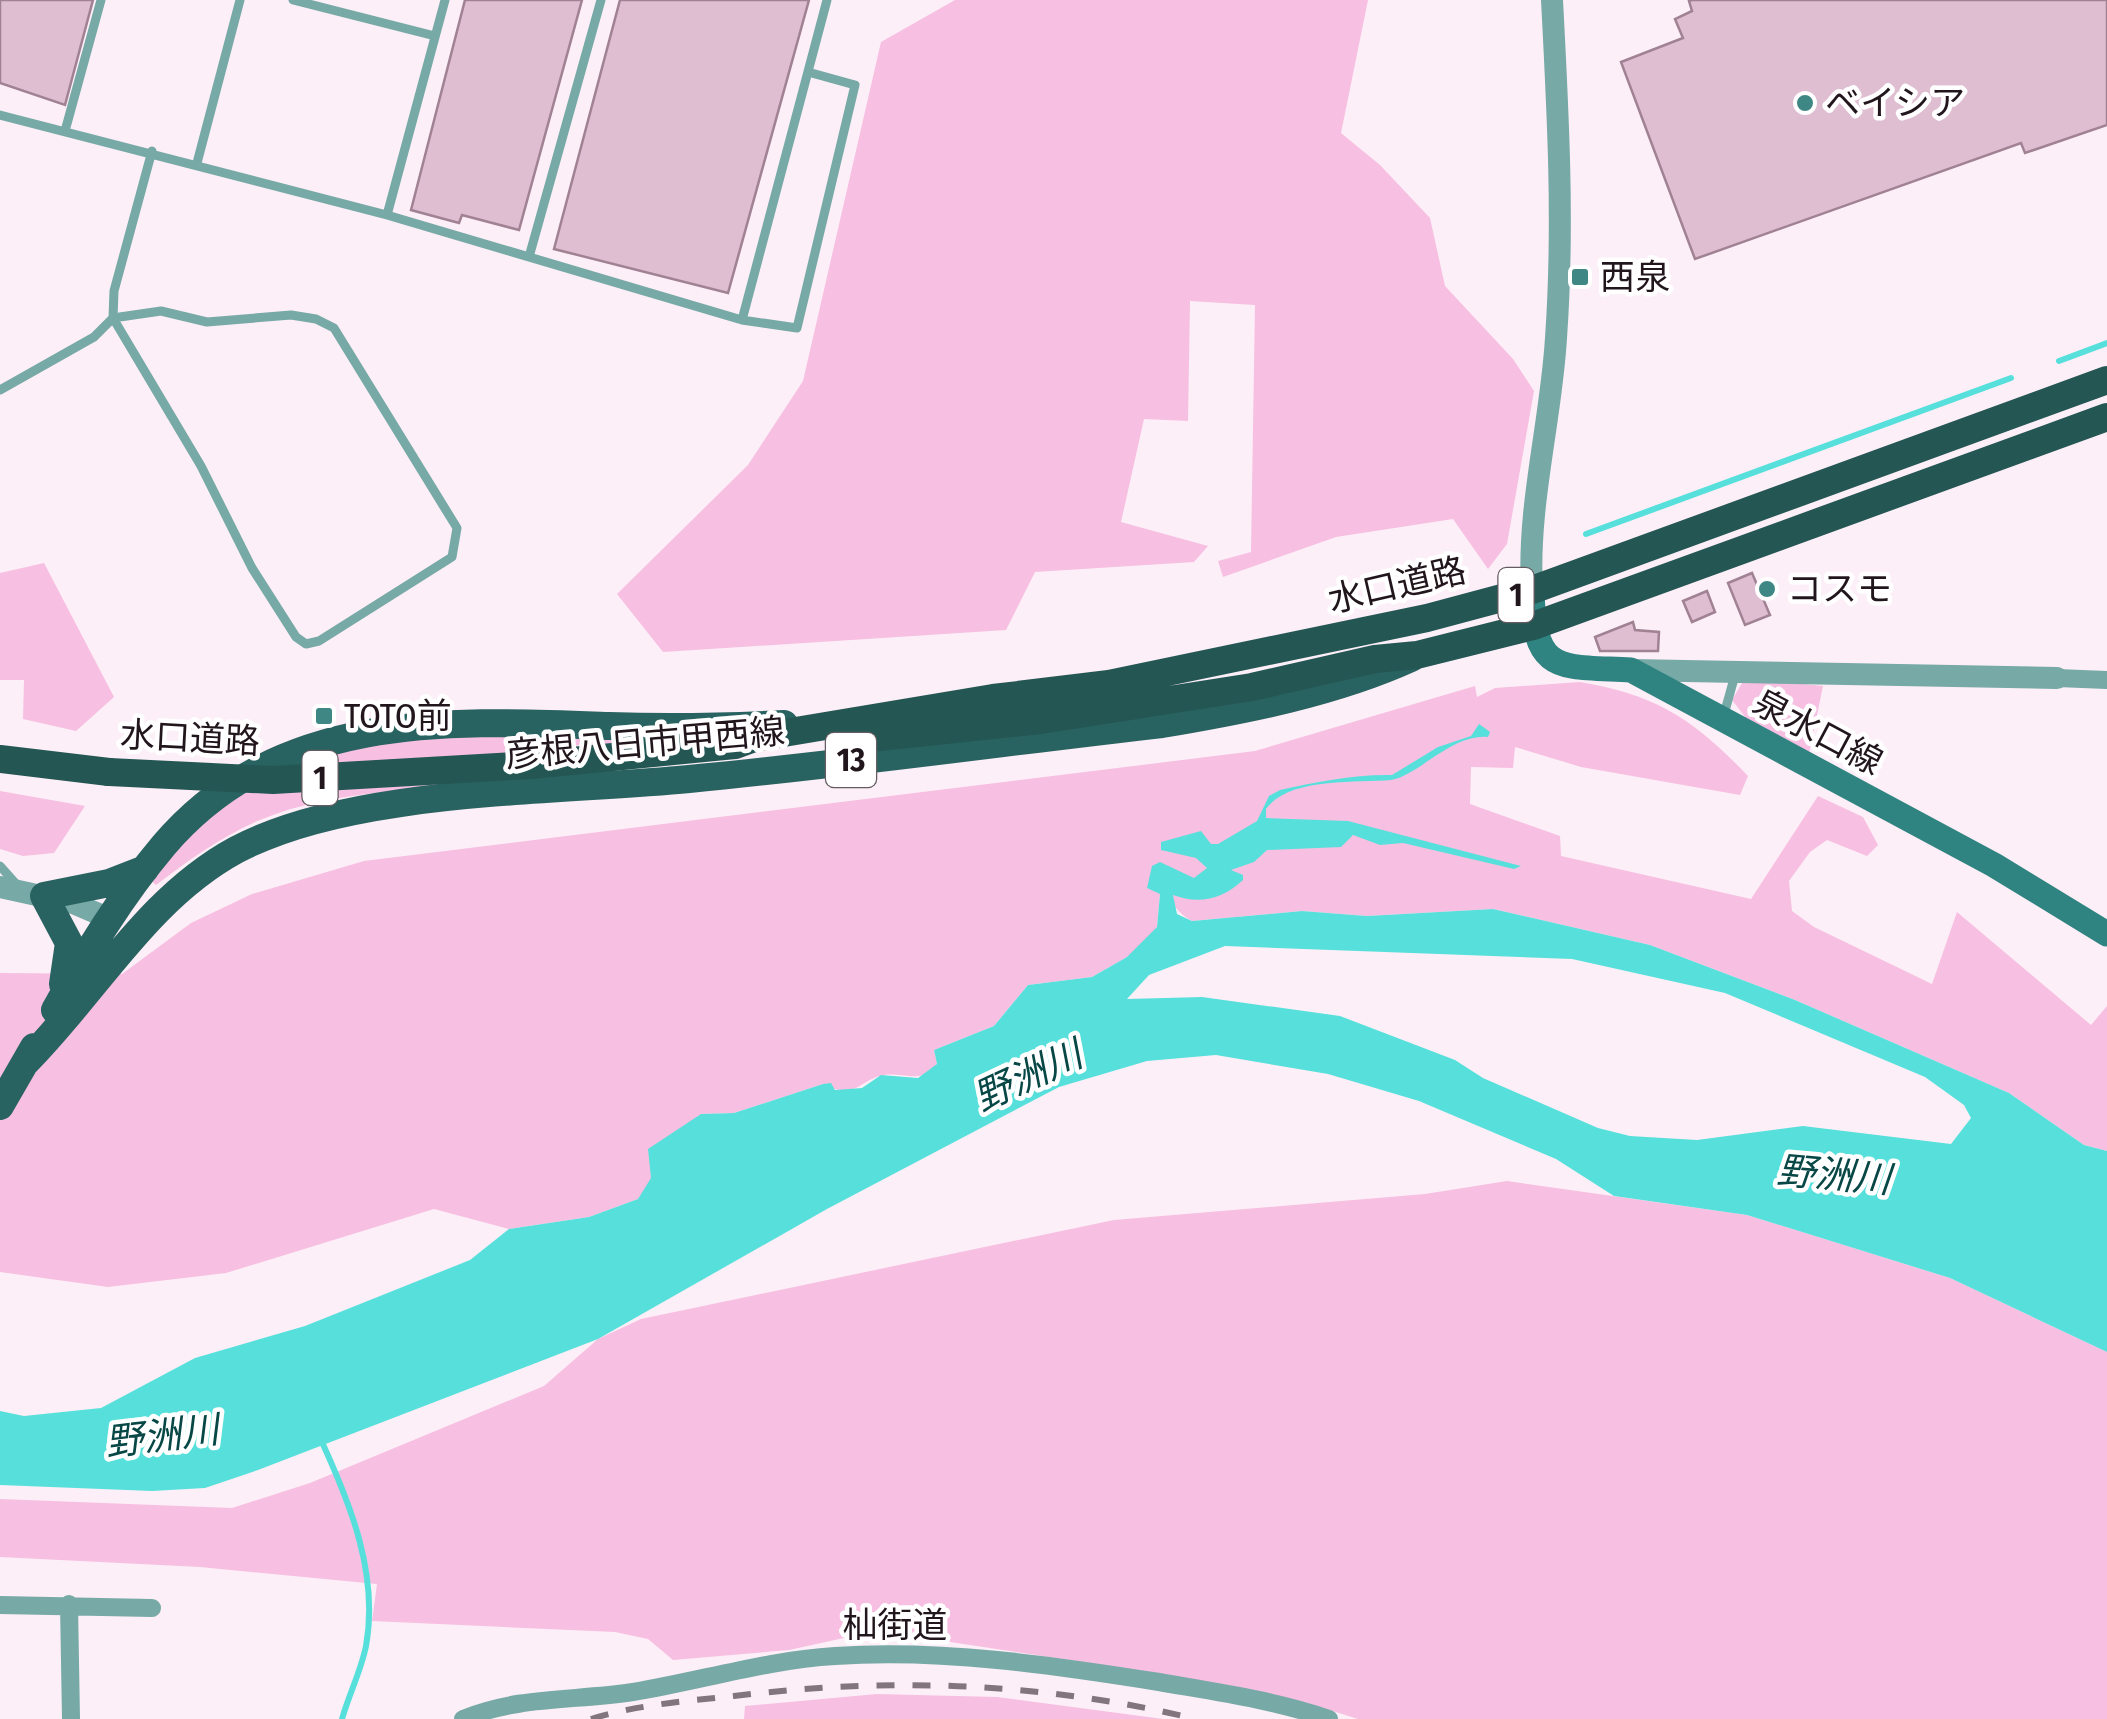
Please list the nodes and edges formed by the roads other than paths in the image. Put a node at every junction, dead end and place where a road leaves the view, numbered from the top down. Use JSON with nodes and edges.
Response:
{"nodes":[{"id":1,"x":101,"y":0,"type":"edge"},
{"id":2,"x":240,"y":0,"type":"edge"},
{"id":3,"x":293,"y":0,"type":"edge"},
{"id":4,"x":445,"y":0,"type":"edge"},
{"id":5,"x":601,"y":0,"type":"edge"},
{"id":6,"x":827,"y":0,"type":"edge"},
{"id":7,"x":1552,"y":0,"type":"edge"},
{"id":8,"x":336,"y":5,"type":"edge"},
{"id":9,"x":435,"y":36,"type":"junction"},
{"id":10,"x":808,"y":72,"type":"junction"},
{"id":11,"x":0,"y":115,"type":"edge"},
{"id":12,"x":65,"y":130,"type":"junction"},
{"id":13,"x":152,"y":152,"type":"junction"},
{"id":14,"x":197,"y":163,"type":"junction"},
{"id":15,"x":386,"y":215,"type":"junction"},
{"id":16,"x":529,"y":257,"type":"junction"},
{"id":17,"x":113,"y":318,"type":"junction"},
{"id":18,"x":742,"y":320,"type":"junction"},
{"id":19,"x":2107,"y":380,"type":"edge"},
{"id":20,"x":0,"y":390,"type":"edge"},
{"id":21,"x":2107,"y":417,"type":"edge"},
{"id":22,"x":1532,"y":590,"type":"junction"},
{"id":23,"x":1533,"y":626,"type":"junction"},
{"id":24,"x":1417,"y":655,"type":"junction"},
{"id":25,"x":1630,"y":670,"type":"junction"},
{"id":26,"x":1736,"y":672,"type":"junction"},
{"id":27,"x":2056,"y":678,"type":"joint"},
{"id":28,"x":2107,"y":680,"type":"edge"},
{"id":29,"x":899,"y":716,"type":"junction"},
{"id":30,"x":1730,"y":725,"type":"junction"},
{"id":31,"x":735,"y":745,"type":"junction"},
{"id":32,"x":0,"y":759,"type":"edge"},
{"id":33,"x":0,"y":866,"type":"edge"},
{"id":34,"x":146,"y":869,"type":"junction"},
{"id":35,"x":183,"y":884,"type":"junction"},
{"id":36,"x":22,"y":891,"type":"edge"},
{"id":37,"x":108,"y":918,"type":"junction"},
{"id":38,"x":2107,"y":934,"type":"edge"},
{"id":39,"x":86,"y":963,"type":"junction"},
{"id":40,"x":25,"y":1063,"type":"junction"},
{"id":41,"x":0,"y":1106,"type":"edge"},
{"id":42,"x":69,"y":1604,"type":"junction"},
{"id":43,"x":0,"y":1605,"type":"edge"},
{"id":44,"x":152,"y":1608,"type":"dead end"},
{"id":45,"x":71,"y":1719,"type":"edge"},
{"id":46,"x":462,"y":1719,"type":"edge"},
{"id":47,"x":1328,"y":1719,"type":"edge"}],
"edges":[{"from":1,"to":12,"type":"lane"},
{"from":2,"to":14,"type":"lane"},
{"from":3,"to":8,"type":"lane"},
{"from":4,"to":9,"type":"lane"},
{"from":5,"to":16,"type":"lane"},
{"from":6,"to":10,"type":"lane"},
{"from":7,"to":22,"type":"street"},
{"from":8,"to":9,"type":"lane"},
{"from":9,"to":15,"type":"lane"},
{"from":10,"to":18,"type":"lane"},
{"from":10,"to":18,"type":"lane"},
{"from":11,"to":12,"type":"lane"},
{"from":12,"to":13,"type":"lane"},
{"from":13,"to":14,"type":"lane"},
{"from":13,"to":17,"type":"lane"},
{"from":14,"to":15,"type":"lane"},
{"from":15,"to":16,"type":"lane"},
{"from":16,"to":18,"type":"lane"},
{"from":17,"to":17,"type":"lane"},
{"from":17,"to":20,"type":"lane"},
{"from":19,"to":22,"type":"highway","name":"水口道路","number":"1"},
{"from":21,"to":23,"type":"highway","name":"水口道路","number":"1"},
{"from":22,"to":23,"type":"main road"},
{"from":22,"to":29,"type":"highway","name":"水口道路","number":"1"},
{"from":23,"to":24,"type":"highway","name":"水口道路","number":"1"},
{"from":23,"to":25,"type":"main road","name":"泉水口線"},
{"from":24,"to":31,"type":"highway","name":"水口道路","number":"1"},
{"from":24,"to":35,"type":"main road","name":"彦根八日市甲西線","number":"13"},
{"from":25,"to":26,"type":"street"},
{"from":25,"to":30,"type":"main road","name":"泉水口線"},
{"from":26,"to":27,"type":"street"},
{"from":26,"to":30,"type":"lane"},
{"from":27,"to":28,"type":"street"},
{"from":29,"to":31,"type":"highway","name":"水口道路","number":"1"},
{"from":29,"to":34,"type":"main road","name":"彦根八日市甲西線","number":"13"},
{"from":30,"to":38,"type":"main road","name":"泉水口線"},
{"from":31,"to":32,"type":"highway","name":"水口道路","number":"1","bridge":true},
{"from":33,"to":36,"type":"lane"},
{"from":34,"to":36,"type":"main road"},
{"from":34,"to":37,"type":"main road","name":"彦根八日市甲西線","number":"13"},
{"from":35,"to":37,"type":"main road","number":"13"},
{"from":35,"to":39,"type":"main road","name":"彦根八日市甲西線","number":"13"},
{"from":36,"to":37,"type":"street"},
{"from":36,"to":39,"type":"main road"},
{"from":37,"to":39,"type":"main road","name":"彦根八日市甲西線","number":"13"},
{"from":39,"to":40,"type":"main road","name":"彦根八日市甲西線","number":"13"},
{"from":39,"to":40,"type":"main road","name":"彦根八日市甲西線","number":"13"},
{"from":40,"to":41,"type":"main road","name":"彦根八日市甲西線","number":"13"},
{"from":42,"to":43,"type":"street"},
{"from":42,"to":44,"type":"street"},
{"from":42,"to":45,"type":"street"},
{"from":46,"to":47,"type":"street","name":"杣街道"}]}
